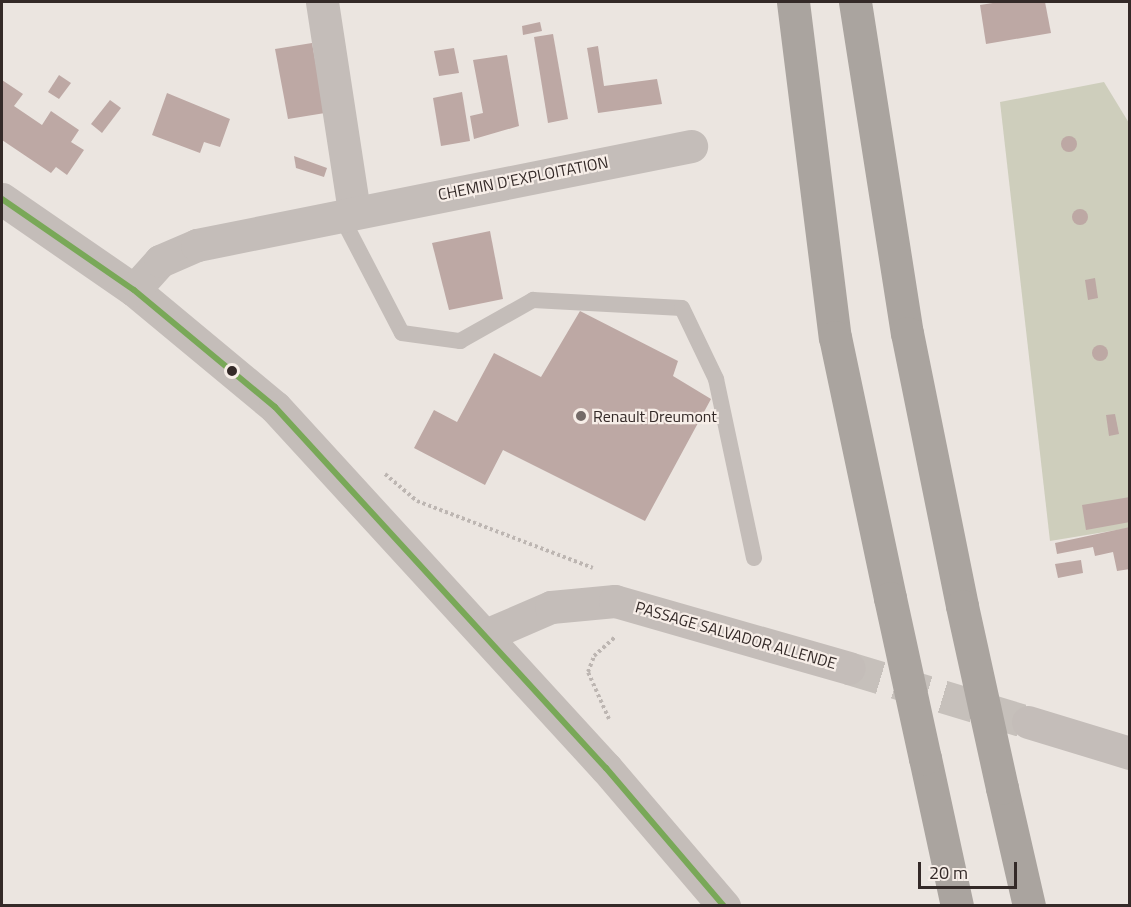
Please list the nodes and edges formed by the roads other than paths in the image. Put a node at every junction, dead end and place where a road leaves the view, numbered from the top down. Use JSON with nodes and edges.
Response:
{"nodes":[{"id":1,"x":322,"y":2,"type":"edge"},
{"id":2,"x":774,"y":2,"type":"edge"},
{"id":3,"x":793,"y":2,"type":"edge"},
{"id":4,"x":855,"y":2,"type":"edge"},
{"id":5,"x":804,"y":102,"type":"junction"},
{"id":6,"x":691,"y":146,"type":"dead end"},
{"id":7,"x":2,"y":199,"type":"edge"},
{"id":8,"x":347,"y":213,"type":"junction"},
{"id":9,"x":134,"y":290,"type":"junction"},
{"id":10,"x":754,"y":558,"type":"dead end"},
{"id":11,"x":486,"y":635,"type":"junction"},
{"id":12,"x":849,"y":668,"type":"tunnel mouth"},
{"id":13,"x":1028,"y":722,"type":"tunnel mouth"},
{"id":14,"x":1130,"y":753,"type":"edge"},
{"id":15,"x":724,"y":906,"type":"edge"},
{"id":16,"x":957,"y":906,"type":"edge"},
{"id":17,"x":1029,"y":906,"type":"edge"}],
"edges":[{"from":1,"to":8,"type":"street"},
{"from":2,"to":5,"type":"highway"},
{"from":3,"to":5,"type":"highway"},
{"from":4,"to":17,"type":"highway","bridge":true},
{"from":5,"to":16,"type":"highway","bridge":true},
{"from":6,"to":8,"type":"street","name":"CHEMIN D'EXPLOITATION"},
{"from":7,"to":9,"type":"street"},
{"from":8,"to":9,"type":"street","name":"CHEMIN D'EXPLOITATION"},
{"from":8,"to":10,"type":"lane"},
{"from":9,"to":11,"type":"street"},
{"from":11,"to":12,"type":"street","name":"PASSAGE SALVADOR ALLENDE"},
{"from":11,"to":15,"type":"street"},
{"from":13,"to":14,"type":"street"}]}
